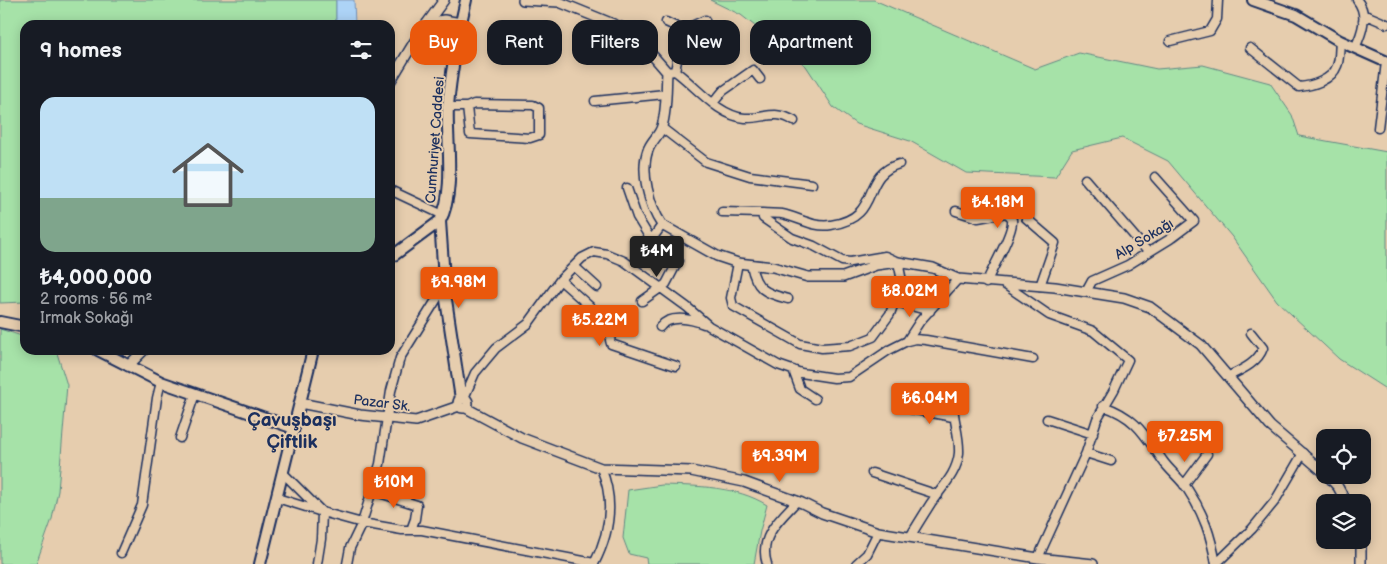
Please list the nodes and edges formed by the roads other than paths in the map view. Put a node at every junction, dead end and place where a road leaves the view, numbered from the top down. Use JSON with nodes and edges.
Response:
{"nodes":[{"id":1,"x":444,"y":0,"type":"edge"},
{"id":2,"x":466,"y":0,"type":"edge"},
{"id":3,"x":523,"y":0,"type":"edge"},
{"id":4,"x":1218,"y":0,"type":"edge"},
{"id":5,"x":1253,"y":0,"type":"edge"},
{"id":6,"x":1356,"y":0,"type":"edge"},
{"id":7,"x":559,"y":1,"type":"edge"},
{"id":8,"x":430,"y":20,"type":"edge"},
{"id":9,"x":461,"y":20,"type":"edge"},
{"id":10,"x":1363,"y":21,"type":"junction"},
{"id":11,"x":1387,"y":24,"type":"edge"},
{"id":12,"x":1170,"y":41,"type":"dead end"},
{"id":13,"x":1340,"y":42,"type":"junction"},
{"id":14,"x":1250,"y":48,"type":"dead end"},
{"id":15,"x":1355,"y":48,"type":"junction"},
{"id":16,"x":410,"y":51,"type":"edge"},
{"id":17,"x":1386,"y":62,"type":"edge"},
{"id":18,"x":454,"y":65,"type":"edge"},
{"id":19,"x":673,"y":65,"type":"edge"},
{"id":20,"x":671,"y":71,"type":"junction"},
{"id":21,"x":395,"y":74,"type":"edge"},
{"id":22,"x":760,"y":79,"type":"dead end"},
{"id":23,"x":665,"y":94,"type":"junction"},
{"id":24,"x":595,"y":101,"type":"dead end"},
{"id":25,"x":713,"y":103,"type":"junction"},
{"id":26,"x":448,"y":107,"type":"junction"},
{"id":27,"x":467,"y":107,"type":"junction"},
{"id":28,"x":794,"y":120,"type":"dead end"},
{"id":29,"x":662,"y":128,"type":"junction"},
{"id":30,"x":1378,"y":128,"type":"dead end"},
{"id":31,"x":899,"y":164,"type":"dead end"},
{"id":32,"x":1155,"y":177,"type":"dead end"},
{"id":33,"x":1085,"y":178,"type":"dead end"},
{"id":34,"x":812,"y":184,"type":"dead end"},
{"id":35,"x":627,"y":188,"type":"dead end"},
{"id":36,"x":395,"y":193,"type":"edge"},
{"id":37,"x":956,"y":211,"type":"dead end"},
{"id":38,"x":722,"y":212,"type":"dead end"},
{"id":39,"x":762,"y":214,"type":"junction"},
{"id":40,"x":441,"y":218,"type":"junction"},
{"id":41,"x":1026,"y":218,"type":"dead end"},
{"id":42,"x":662,"y":225,"type":"junction"},
{"id":43,"x":651,"y":240,"type":"junction"},
{"id":44,"x":1148,"y":252,"type":"junction"},
{"id":45,"x":395,"y":254,"type":"edge"},
{"id":46,"x":678,"y":261,"type":"dead end"},
{"id":47,"x":898,"y":262,"type":"junction"},
{"id":48,"x":738,"y":263,"type":"junction"},
{"id":49,"x":751,"y":265,"type":"junction"},
{"id":50,"x":574,"y":266,"type":"junction"},
{"id":51,"x":632,"y":267,"type":"junction"},
{"id":52,"x":958,"y":279,"type":"junction"},
{"id":53,"x":560,"y":280,"type":"junction"},
{"id":54,"x":986,"y":283,"type":"junction"},
{"id":55,"x":1004,"y":284,"type":"junction"},
{"id":56,"x":1040,"y":286,"type":"junction"},
{"id":57,"x":597,"y":287,"type":"dead end"},
{"id":58,"x":660,"y":289,"type":"junction"},
{"id":59,"x":1086,"y":292,"type":"junction"},
{"id":60,"x":444,"y":293,"type":"junction"},
{"id":61,"x":788,"y":299,"type":"dead end"},
{"id":62,"x":642,"y":301,"type":"dead end"},
{"id":63,"x":896,"y":302,"type":"junction"},
{"id":64,"x":930,"y":312,"type":"junction"},
{"id":65,"x":0,"y":322,"type":"edge"},
{"id":66,"x":709,"y":326,"type":"junction"},
{"id":67,"x":20,"y":327,"type":"edge"},
{"id":68,"x":660,"y":327,"type":"dead end"},
{"id":69,"x":1251,"y":333,"type":"dead end"},
{"id":70,"x":907,"y":341,"type":"junction"},
{"id":71,"x":107,"y":355,"type":"edge"},
{"id":72,"x":139,"y":355,"type":"edge"},
{"id":73,"x":312,"y":355,"type":"edge"},
{"id":74,"x":1033,"y":359,"type":"dead end"},
{"id":75,"x":128,"y":366,"type":"junction"},
{"id":76,"x":676,"y":366,"type":"dead end"},
{"id":77,"x":793,"y":370,"type":"junction"},
{"id":78,"x":1229,"y":376,"type":"junction"},
{"id":79,"x":162,"y":382,"type":"junction"},
{"id":80,"x":195,"y":394,"type":"junction"},
{"id":81,"x":953,"y":395,"type":"dead end"},
{"id":82,"x":816,"y":399,"type":"dead end"},
{"id":83,"x":300,"y":403,"type":"junction"},
{"id":84,"x":462,"y":403,"type":"junction"},
{"id":85,"x":1103,"y":406,"type":"junction"},
{"id":86,"x":911,"y":409,"type":"dead end"},
{"id":87,"x":953,"y":417,"type":"junction"},
{"id":88,"x":387,"y":418,"type":"junction"},
{"id":89,"x":1047,"y":419,"type":"dead end"},
{"id":90,"x":294,"y":428,"type":"junction"},
{"id":91,"x":1093,"y":434,"type":"junction"},
{"id":92,"x":180,"y":438,"type":"dead end"},
{"id":93,"x":1086,"y":453,"type":"junction"},
{"id":94,"x":1303,"y":453,"type":"junction"},
{"id":95,"x":1207,"y":454,"type":"dead end"},
{"id":96,"x":1112,"y":461,"type":"dead end"},
{"id":97,"x":1316,"y":465,"type":"edge"},
{"id":98,"x":601,"y":468,"type":"junction"},
{"id":99,"x":283,"y":473,"type":"junction"},
{"id":100,"x":872,"y":473,"type":"dead end"},
{"id":101,"x":1184,"y":485,"type":"junction"},
{"id":102,"x":373,"y":491,"type":"junction"},
{"id":103,"x":938,"y":495,"type":"junction"},
{"id":104,"x":277,"y":498,"type":"junction"},
{"id":105,"x":796,"y":501,"type":"junction"},
{"id":106,"x":322,"y":512,"type":"junction"},
{"id":107,"x":362,"y":523,"type":"junction"},
{"id":108,"x":411,"y":530,"type":"junction"},
{"id":109,"x":878,"y":532,"type":"junction"},
{"id":110,"x":910,"y":536,"type":"junction"},
{"id":111,"x":1361,"y":549,"type":"edge"},
{"id":112,"x":121,"y":553,"type":"dead end"},
{"id":113,"x":1038,"y":558,"type":"junction"},
{"id":114,"x":260,"y":564,"type":"edge"},
{"id":115,"x":317,"y":564,"type":"edge"},
{"id":116,"x":347,"y":564,"type":"edge"},
{"id":117,"x":594,"y":564,"type":"edge"},
{"id":118,"x":766,"y":564,"type":"edge"},
{"id":119,"x":856,"y":564,"type":"edge"},
{"id":120,"x":1093,"y":564,"type":"edge"},
{"id":121,"x":1216,"y":564,"type":"edge"},
{"id":122,"x":1361,"y":564,"type":"edge"}],
"edges":[{"from":1,"to":8,"type":"street"},
{"from":2,"to":9,"type":"main road","name":"Cumhuriyet Caddesi"},
{"from":3,"to":7,"type":"street"},
{"from":4,"to":12,"type":"street"},
{"from":5,"to":13,"type":"main road"},
{"from":6,"to":10,"type":"street"},
{"from":7,"to":20,"type":"street"},
{"from":10,"to":11,"type":"street"},
{"from":10,"to":15,"type":"street"},
{"from":13,"to":14,"type":"street"},
{"from":13,"to":15,"type":"main road"},
{"from":15,"to":17,"type":"main road"},
{"from":16,"to":21,"type":"street"},
{"from":17,"to":30,"type":"street"},
{"from":18,"to":26,"type":"main road","name":"Cumhuriyet Caddesi"},
{"from":19,"to":20,"type":"street"},
{"from":20,"to":23,"type":"street"},
{"from":20,"to":25,"type":"street"},
{"from":22,"to":25,"type":"street"},
{"from":23,"to":24,"type":"street"},
{"from":23,"to":29,"type":"street"},
{"from":25,"to":28,"type":"street"},
{"from":26,"to":27,"type":"street"},
{"from":26,"to":40,"type":"main road","name":"Cumhuriyet Caddesi"},
{"from":27,"to":27,"type":"street"},
{"from":29,"to":34,"type":"street"},
{"from":29,"to":42,"type":"street"},
{"from":31,"to":39,"type":"street"},
{"from":32,"to":44,"type":"street","name":"Alp Sokağı"},
{"from":33,"to":44,"type":"street"},
{"from":35,"to":43,"type":"street"},
{"from":36,"to":40,"type":"street"},
{"from":37,"to":54,"type":"street"},
{"from":38,"to":39,"type":"street"},
{"from":39,"to":47,"type":"street"},
{"from":40,"to":45,"type":"main road","name":"Cumhuriyet Caddesi"},
{"from":40,"to":60,"type":"main road"},
{"from":41,"to":56,"type":"street"},
{"from":42,"to":43,"type":"street"},
{"from":42,"to":48,"type":"street"},
{"from":43,"to":51,"type":"street"},
{"from":44,"to":59,"type":"street","name":"Alp Sokağı"},
{"from":46,"to":58,"type":"street"},
{"from":47,"to":49,"type":"street"},
{"from":47,"to":52,"type":"street"},
{"from":47,"to":63,"type":"street"},
{"from":48,"to":49,"type":"street"},
{"from":48,"to":63,"type":"street"},
{"from":49,"to":61,"type":"street"},
{"from":50,"to":51,"type":"street"},
{"from":50,"to":53,"type":"street"},
{"from":50,"to":57,"type":"street"},
{"from":51,"to":58,"type":"street"},
{"from":52,"to":54,"type":"street"},
{"from":52,"to":64,"type":"street"},
{"from":53,"to":76,"type":"street"},
{"from":53,"to":84,"type":"street"},
{"from":54,"to":55,"type":"street"},
{"from":55,"to":56,"type":"street"},
{"from":55,"to":85,"type":"street"},
{"from":56,"to":59,"type":"street"},
{"from":58,"to":62,"type":"street"},
{"from":58,"to":66,"type":"street"},
{"from":59,"to":78,"type":"street"},
{"from":60,"to":84,"type":"main road"},
{"from":60,"to":88,"type":"street"},
{"from":63,"to":64,"type":"street"},
{"from":64,"to":70,"type":"street"},
{"from":65,"to":67,"type":"main road"},
{"from":66,"to":68,"type":"street"},
{"from":66,"to":77,"type":"street"},
{"from":69,"to":78,"type":"street"},
{"from":70,"to":74,"type":"street"},
{"from":70,"to":77,"type":"street"},
{"from":71,"to":75,"type":"main road"},
{"from":72,"to":75,"type":"street"},
{"from":73,"to":83,"type":"main road"},
{"from":75,"to":79,"type":"main road"},
{"from":77,"to":82,"type":"street"},
{"from":78,"to":94,"type":"street"},
{"from":79,"to":80,"type":"main road"},
{"from":79,"to":112,"type":"street"},
{"from":80,"to":90,"type":"main road"},
{"from":80,"to":92,"type":"street"},
{"from":81,"to":87,"type":"street"},
{"from":83,"to":88,"type":"street","name":"Pazar Sk."},
{"from":83,"to":90,"type":"main road"},
{"from":84,"to":88,"type":"street","name":"Pazar Sk."},
{"from":84,"to":98,"type":"street"},
{"from":85,"to":91,"type":"street"},
{"from":85,"to":101,"type":"street"},
{"from":86,"to":87,"type":"street"},
{"from":87,"to":103,"type":"street"},
{"from":88,"to":102,"type":"street"},
{"from":89,"to":91,"type":"street"},
{"from":90,"to":99,"type":"main road"},
{"from":91,"to":93,"type":"street"},
{"from":93,"to":96,"type":"street"},
{"from":93,"to":113,"type":"street"},
{"from":94,"to":97,"type":"street"},
{"from":94,"to":121,"type":"street"},
{"from":95,"to":101,"type":"street"},
{"from":98,"to":105,"type":"street"},
{"from":98,"to":117,"type":"street"},
{"from":99,"to":104,"type":"main road"},
{"from":99,"to":106,"type":"street"},
{"from":100,"to":103,"type":"street"},
{"from":101,"to":121,"type":"street"},
{"from":102,"to":107,"type":"street"},
{"from":102,"to":108,"type":"street"},
{"from":103,"to":110,"type":"street"},
{"from":104,"to":106,"type":"street"},
{"from":104,"to":114,"type":"main road"},
{"from":105,"to":109,"type":"street"},
{"from":105,"to":118,"type":"street"},
{"from":106,"to":107,"type":"street"},
{"from":106,"to":115,"type":"street"},
{"from":107,"to":108,"type":"street"},
{"from":107,"to":116,"type":"street"},
{"from":108,"to":117,"type":"street"},
{"from":109,"to":110,"type":"street"},
{"from":109,"to":119,"type":"street"},
{"from":110,"to":113,"type":"street"},
{"from":111,"to":122,"type":"street"},
{"from":113,"to":120,"type":"street"}]}
